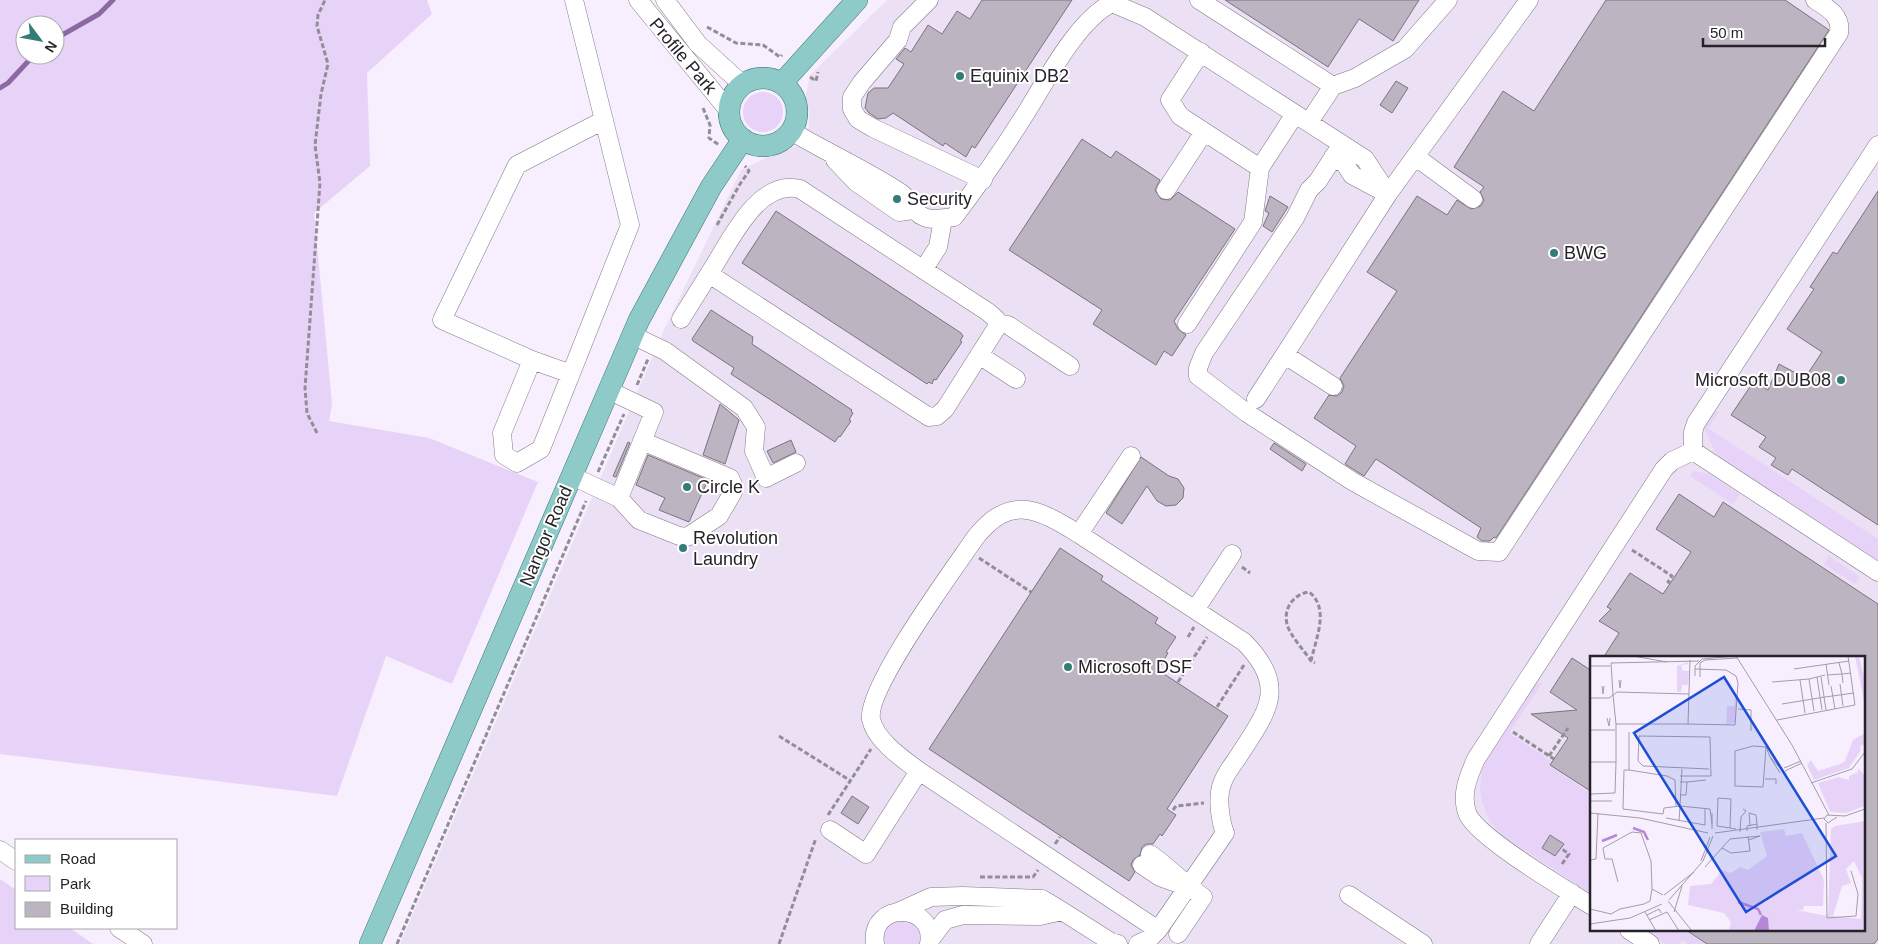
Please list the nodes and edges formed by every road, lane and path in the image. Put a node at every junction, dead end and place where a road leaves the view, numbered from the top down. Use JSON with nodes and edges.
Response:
{"nodes":[{"id":1,"x":325,"y":0,"type":"edge"},
{"id":2,"x":574,"y":0,"type":"edge"},
{"id":3,"x":638,"y":0,"type":"edge"},
{"id":4,"x":665,"y":0,"type":"edge"},
{"id":5,"x":857,"y":0,"type":"edge"},
{"id":6,"x":929,"y":0,"type":"edge"},
{"id":7,"x":1199,"y":0,"type":"edge"},
{"id":8,"x":1448,"y":0,"type":"edge"},
{"id":9,"x":1529,"y":0,"type":"edge"},
{"id":10,"x":1815,"y":0,"type":"edge"},
{"id":11,"x":1111,"y":1,"type":"edge"},
{"id":12,"x":704,"y":24,"type":"dead end"},
{"id":13,"x":787,"y":50,"type":"dead end"},
{"id":14,"x":1201,"y":52,"type":"junction"},
{"id":15,"x":811,"y":78,"type":"dead end"},
{"id":16,"x":816,"y":81,"type":"dead end"},
{"id":17,"x":782,"y":83,"type":"junction"},
{"id":18,"x":743,"y":85,"type":"junction"},
{"id":19,"x":1332,"y":86,"type":"junction"},
{"id":20,"x":729,"y":111,"type":"junction"},
{"id":21,"x":1302,"y":118,"type":"junction"},
{"id":22,"x":604,"y":120,"type":"junction"},
{"id":23,"x":791,"y":131,"type":"junction"},
{"id":24,"x":1204,"y":132,"type":"junction"},
{"id":25,"x":709,"y":138,"type":"dead end"},
{"id":26,"x":743,"y":139,"type":"junction"},
{"id":27,"x":720,"y":145,"type":"dead end"},
{"id":28,"x":1878,"y":145,"type":"edge"},
{"id":29,"x":1338,"y":150,"type":"junction"},
{"id":30,"x":1416,"y":157,"type":"junction"},
{"id":31,"x":1260,"y":168,"type":"junction"},
{"id":32,"x":983,"y":180,"type":"junction"},
{"id":33,"x":1166,"y":190,"type":"dead end"},
{"id":34,"x":1388,"y":194,"type":"junction"},
{"id":35,"x":1473,"y":199,"type":"dead end"},
{"id":36,"x":943,"y":219,"type":"junction"},
{"id":37,"x":923,"y":270,"type":"junction"},
{"id":38,"x":709,"y":274,"type":"junction"},
{"id":39,"x":681,"y":319,"type":"dead end"},
{"id":40,"x":998,"y":323,"type":"junction"},
{"id":41,"x":1187,"y":324,"type":"dead end"},
{"id":42,"x":632,"y":335,"type":"junction"},
{"id":43,"x":980,"y":355,"type":"junction"},
{"id":44,"x":1285,"y":355,"type":"junction"},
{"id":45,"x":532,"y":360,"type":"junction"},
{"id":46,"x":1070,"y":366,"type":"dead end"},
{"id":47,"x":571,"y":374,"type":"junction"},
{"id":48,"x":1016,"y":379,"type":"dead end"},
{"id":49,"x":1333,"y":386,"type":"dead end"},
{"id":50,"x":608,"y":390,"type":"junction"},
{"id":51,"x":1256,"y":399,"type":"dead end"},
{"id":52,"x":317,"y":433,"type":"dead end"},
{"id":53,"x":642,"y":441,"type":"junction"},
{"id":54,"x":1693,"y":451,"type":"junction"},
{"id":55,"x":1131,"y":456,"type":"dead end"},
{"id":56,"x":796,"y":464,"type":"dead end"},
{"id":57,"x":572,"y":476,"type":"junction"},
{"id":58,"x":592,"y":486,"type":"junction"},
{"id":59,"x":619,"y":498,"type":"junction"},
{"id":60,"x":1079,"y":534,"type":"junction"},
{"id":61,"x":1632,"y":550,"type":"dead end"},
{"id":62,"x":1232,"y":554,"type":"dead end"},
{"id":63,"x":979,"y":557,"type":"dead end"},
{"id":64,"x":1878,"y":572,"type":"edge"},
{"id":65,"x":1670,"y":583,"type":"dead end"},
{"id":66,"x":1031,"y":592,"type":"dead end"},
{"id":67,"x":1195,"y":610,"type":"junction"},
{"id":68,"x":1211,"y":631,"type":"dead end"},
{"id":69,"x":1246,"y":662,"type":"dead end"},
{"id":70,"x":1313,"y":662,"type":"joint"},
{"id":71,"x":1178,"y":682,"type":"dead end"},
{"id":72,"x":1218,"y":707,"type":"dead end"},
{"id":73,"x":1568,"y":728,"type":"dead end"},
{"id":74,"x":1512,"y":732,"type":"dead end"},
{"id":75,"x":779,"y":736,"type":"dead end"},
{"id":76,"x":1550,"y":756,"type":"junction"},
{"id":77,"x":1554,"y":759,"type":"dead end"},
{"id":78,"x":919,"y":772,"type":"junction"},
{"id":79,"x":850,"y":781,"type":"dead end"},
{"id":80,"x":1209,"y":802,"type":"dead end"},
{"id":81,"x":1173,"y":810,"type":"dead end"},
{"id":82,"x":830,"y":830,"type":"dead end"},
{"id":83,"x":1060,"y":837,"type":"dead end"},
{"id":84,"x":1562,"y":849,"type":"dead end"},
{"id":85,"x":0,"y":850,"type":"edge"},
{"id":86,"x":1047,"y":856,"type":"junction"},
{"id":87,"x":15,"y":860,"type":"edge"},
{"id":88,"x":1146,"y":860,"type":"dead end"},
{"id":89,"x":1562,"y":864,"type":"dead end"},
{"id":90,"x":980,"y":877,"type":"dead end"},
{"id":91,"x":1188,"y":887,"type":"junction"},
{"id":92,"x":1572,"y":893,"type":"junction"},
{"id":93,"x":1349,"y":895,"type":"dead end"},
{"id":94,"x":1590,"y":905,"type":"edge"},
{"id":95,"x":1062,"y":911,"type":"junction"},
{"id":96,"x":898,"y":912,"type":"junction"},
{"id":97,"x":121,"y":929,"type":"edge"},
{"id":98,"x":1158,"y":930,"type":"junction"},
{"id":99,"x":1632,"y":932,"type":"edge"},
{"id":100,"x":1178,"y":934,"type":"dead end"},
{"id":101,"x":929,"y":942,"type":"edge"},
{"id":102,"x":144,"y":944,"type":"edge"},
{"id":103,"x":370,"y":944,"type":"edge"},
{"id":104,"x":396,"y":944,"type":"edge"},
{"id":105,"x":875,"y":944,"type":"edge"},
{"id":106,"x":1118,"y":944,"type":"edge"},
{"id":107,"x":1138,"y":944,"type":"edge"},
{"id":108,"x":1423,"y":944,"type":"edge"},
{"id":109,"x":1539,"y":944,"type":"edge"},
{"id":110,"x":1650,"y":944,"type":"edge"}],
"edges":[{"from":1,"to":52,"type":"path"},
{"from":2,"to":22,"type":"street"},
{"from":3,"to":20,"type":"street","name":"Profile Park"},
{"from":4,"to":18,"type":"street","name":"Profile Park"},
{"from":5,"to":17,"type":"main road"},
{"from":6,"to":32,"type":"street"},
{"from":7,"to":19,"type":"street"},
{"from":8,"to":19,"type":"street"},
{"from":9,"to":30,"type":"street"},
{"from":10,"to":29,"type":"street"},
{"from":11,"to":14,"type":"street"},
{"from":11,"to":32,"type":"street"},
{"from":12,"to":13,"type":"path"},
{"from":14,"to":21,"type":"street"},
{"from":14,"to":24,"type":"street"},
{"from":15,"to":16,"type":"path"},
{"from":17,"to":18,"type":"main road"},
{"from":17,"to":23,"type":"main road"},
{"from":18,"to":20,"type":"main road"},
{"from":19,"to":21,"type":"street"},
{"from":20,"to":26,"type":"main road"},
{"from":21,"to":29,"type":"street"},
{"from":21,"to":31,"type":"street"},
{"from":22,"to":45,"type":"street"},
{"from":22,"to":47,"type":"street"},
{"from":23,"to":26,"type":"main road"},
{"from":23,"to":36,"type":"street"},
{"from":24,"to":31,"type":"street"},
{"from":24,"to":33,"type":"street"},
{"from":25,"to":27,"type":"path"},
{"from":26,"to":42,"type":"main road","name":"Nangor Road"},
{"from":28,"to":54,"type":"street"},
{"from":29,"to":34,"type":"street"},
{"from":30,"to":34,"type":"street"},
{"from":30,"to":35,"type":"street"},
{"from":31,"to":41,"type":"street"},
{"from":32,"to":36,"type":"street"},
{"from":34,"to":44,"type":"street"},
{"from":36,"to":37,"type":"street"},
{"from":37,"to":38,"type":"street"},
{"from":37,"to":40,"type":"street"},
{"from":38,"to":39,"type":"street"},
{"from":38,"to":43,"type":"street"},
{"from":40,"to":43,"type":"street"},
{"from":40,"to":46,"type":"street"},
{"from":42,"to":50,"type":"main road","name":"Nangor Road"},
{"from":42,"to":56,"type":"street"},
{"from":43,"to":48,"type":"street"},
{"from":44,"to":49,"type":"street"},
{"from":44,"to":51,"type":"street"},
{"from":45,"to":47,"type":"street"},
{"from":45,"to":47,"type":"street"},
{"from":50,"to":53,"type":"street"},
{"from":50,"to":57,"type":"main road","name":"Nangor Road"},
{"from":53,"to":59,"type":"street"},
{"from":53,"to":59,"type":"street"},
{"from":54,"to":64,"type":"street"},
{"from":54,"to":92,"type":"street"},
{"from":55,"to":60,"type":"street"},
{"from":57,"to":58,"type":"street"},
{"from":57,"to":103,"type":"main road","name":"Nangor Road"},
{"from":58,"to":59,"type":"street"},
{"from":58,"to":104,"type":"path"},
{"from":60,"to":67,"type":"street"},
{"from":60,"to":78,"type":"street"},
{"from":61,"to":65,"type":"path"},
{"from":62,"to":67,"type":"street"},
{"from":63,"to":66,"type":"path"},
{"from":67,"to":91,"type":"street"},
{"from":68,"to":71,"type":"path"},
{"from":69,"to":72,"type":"path"},
{"from":70,"to":70,"type":"path"},
{"from":73,"to":76,"type":"path"},
{"from":74,"to":76,"type":"path"},
{"from":75,"to":79,"type":"path"},
{"from":76,"to":77,"type":"path"},
{"from":78,"to":82,"type":"street"},
{"from":78,"to":86,"type":"street"},
{"from":80,"to":81,"type":"path"},
{"from":83,"to":86,"type":"path"},
{"from":84,"to":89,"type":"path"},
{"from":85,"to":87,"type":"street"},
{"from":86,"to":90,"type":"path"},
{"from":86,"to":98,"type":"street"},
{"from":88,"to":91,"type":"street"},
{"from":91,"to":98,"type":"street"},
{"from":91,"to":100,"type":"street"},
{"from":92,"to":94,"type":"street"},
{"from":92,"to":109,"type":"street"},
{"from":93,"to":108,"type":"street"},
{"from":95,"to":96,"type":"street"},
{"from":95,"to":101,"type":"street"},
{"from":95,"to":106,"type":"street"},
{"from":96,"to":101,"type":"street"},
{"from":96,"to":105,"type":"street"},
{"from":97,"to":102,"type":"street"},
{"from":98,"to":107,"type":"street"},
{"from":99,"to":110,"type":"street"}]}
